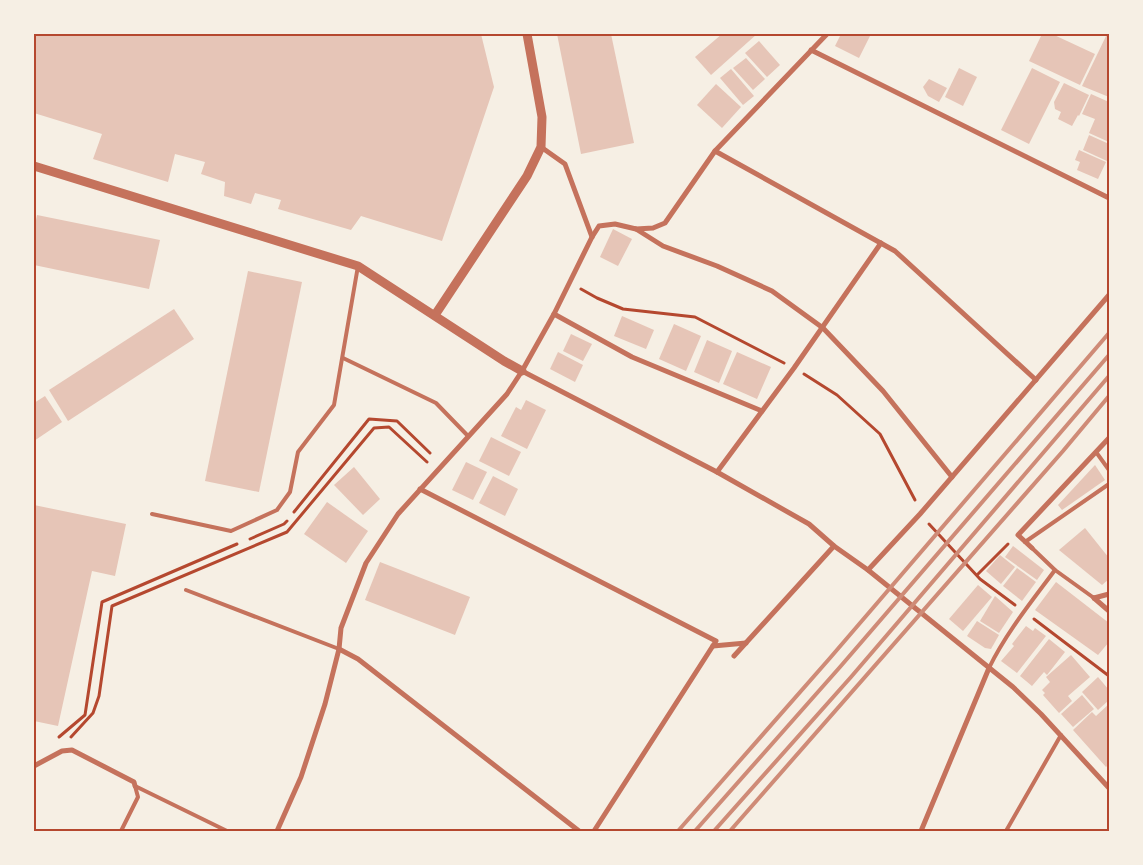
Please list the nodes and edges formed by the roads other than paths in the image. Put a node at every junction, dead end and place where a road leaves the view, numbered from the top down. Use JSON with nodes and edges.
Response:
{"nodes":[{"id":1,"x":527,"y":34,"type":"edge"},
{"id":2,"x":827,"y":34,"type":"edge"},
{"id":3,"x":811,"y":50,"type":"junction"},
{"id":4,"x":541,"y":147,"type":"junction"},
{"id":5,"x":715,"y":151,"type":"junction"},
{"id":6,"x":34,"y":166,"type":"edge"},
{"id":7,"x":1109,"y":198,"type":"edge"},
{"id":8,"x":636,"y":229,"type":"junction"},
{"id":9,"x":592,"y":237,"type":"junction"},
{"id":10,"x":881,"y":242,"type":"junction"},
{"id":11,"x":358,"y":266,"type":"junction"},
{"id":12,"x":1109,"y":295,"type":"edge"},
{"id":13,"x":554,"y":314,"type":"junction"},
{"id":14,"x":435,"y":315,"type":"junction"},
{"id":15,"x":823,"y":328,"type":"junction"},
{"id":16,"x":342,"y":358,"type":"junction"},
{"id":17,"x":522,"y":371,"type":"junction"},
{"id":18,"x":1036,"y":380,"type":"junction"},
{"id":19,"x":762,"y":411,"type":"junction"},
{"id":20,"x":468,"y":436,"type":"junction"},
{"id":21,"x":1109,"y":438,"type":"edge"},
{"id":22,"x":1096,"y":452,"type":"junction"},
{"id":23,"x":1109,"y":470,"type":"edge"},
{"id":24,"x":717,"y":472,"type":"junction"},
{"id":25,"x":952,"y":477,"type":"junction"},
{"id":26,"x":1109,"y":484,"type":"edge"},
{"id":27,"x":420,"y":489,"type":"junction"},
{"id":28,"x":152,"y":514,"type":"dead end"},
{"id":29,"x":1025,"y":542,"type":"junction"},
{"id":30,"x":834,"y":546,"type":"junction"},
{"id":31,"x":1032,"y":548,"type":"joint"},
{"id":32,"x":868,"y":570,"type":"junction"},
{"id":33,"x":1055,"y":570,"type":"junction"},
{"id":34,"x":186,"y":590,"type":"dead end"},
{"id":35,"x":1109,"y":594,"type":"edge"},
{"id":36,"x":1094,"y":598,"type":"junction"},
{"id":37,"x":1109,"y":611,"type":"edge"},
{"id":38,"x":746,"y":643,"type":"junction"},
{"id":39,"x":713,"y":646,"type":"junction"},
{"id":40,"x":339,"y":649,"type":"junction"},
{"id":41,"x":734,"y":656,"type":"dead end"},
{"id":42,"x":989,"y":668,"type":"junction"},
{"id":43,"x":1060,"y":735,"type":"junction"},
{"id":44,"x":34,"y":766,"type":"edge"},
{"id":45,"x":135,"y":786,"type":"junction"},
{"id":46,"x":1109,"y":788,"type":"edge"},
{"id":47,"x":121,"y":831,"type":"edge"},
{"id":48,"x":227,"y":831,"type":"edge"},
{"id":49,"x":277,"y":831,"type":"edge"},
{"id":50,"x":579,"y":831,"type":"edge"},
{"id":51,"x":594,"y":831,"type":"edge"},
{"id":52,"x":921,"y":831,"type":"edge"},
{"id":53,"x":1006,"y":831,"type":"edge"}],
"edges":[{"from":1,"to":4,"type":"street"},
{"from":2,"to":3,"type":"street"},
{"from":3,"to":5,"type":"street"},
{"from":3,"to":7,"type":"street"},
{"from":4,"to":9,"type":"street"},
{"from":4,"to":14,"type":"street"},
{"from":5,"to":8,"type":"street"},
{"from":5,"to":10,"type":"street"},
{"from":6,"to":11,"type":"street"},
{"from":8,"to":9,"type":"street"},
{"from":8,"to":15,"type":"street"},
{"from":9,"to":13,"type":"street"},
{"from":10,"to":15,"type":"street"},
{"from":10,"to":18,"type":"street"},
{"from":11,"to":14,"type":"street"},
{"from":11,"to":16,"type":"lane"},
{"from":12,"to":18,"type":"street"},
{"from":13,"to":17,"type":"street"},
{"from":13,"to":19,"type":"street"},
{"from":14,"to":17,"type":"street"},
{"from":15,"to":19,"type":"street"},
{"from":15,"to":25,"type":"street"},
{"from":16,"to":20,"type":"lane"},
{"from":16,"to":28,"type":"lane"},
{"from":17,"to":20,"type":"street"},
{"from":17,"to":24,"type":"street"},
{"from":18,"to":25,"type":"street"},
{"from":19,"to":24,"type":"street"},
{"from":20,"to":27,"type":"street"},
{"from":21,"to":22,"type":"street"},
{"from":22,"to":23,"type":"lane"},
{"from":22,"to":29,"type":"street"},
{"from":24,"to":30,"type":"street"},
{"from":25,"to":32,"type":"street"},
{"from":26,"to":29,"type":"lane"},
{"from":27,"to":39,"type":"street"},
{"from":27,"to":40,"type":"street"},
{"from":29,"to":31,"type":"street"},
{"from":30,"to":32,"type":"street"},
{"from":30,"to":38,"type":"street"},
{"from":31,"to":33,"type":"lane"},
{"from":32,"to":42,"type":"street"},
{"from":33,"to":36,"type":"lane"},
{"from":33,"to":42,"type":"lane"},
{"from":34,"to":40,"type":"lane"},
{"from":35,"to":36,"type":"street"},
{"from":36,"to":37,"type":"street"},
{"from":38,"to":39,"type":"street"},
{"from":38,"to":41,"type":"street"},
{"from":39,"to":51,"type":"street"},
{"from":40,"to":49,"type":"street"},
{"from":40,"to":50,"type":"street"},
{"from":42,"to":43,"type":"street"},
{"from":42,"to":52,"type":"street"},
{"from":43,"to":46,"type":"street"},
{"from":43,"to":53,"type":"lane"},
{"from":44,"to":45,"type":"street"},
{"from":45,"to":47,"type":"lane"},
{"from":45,"to":48,"type":"lane"}]}
